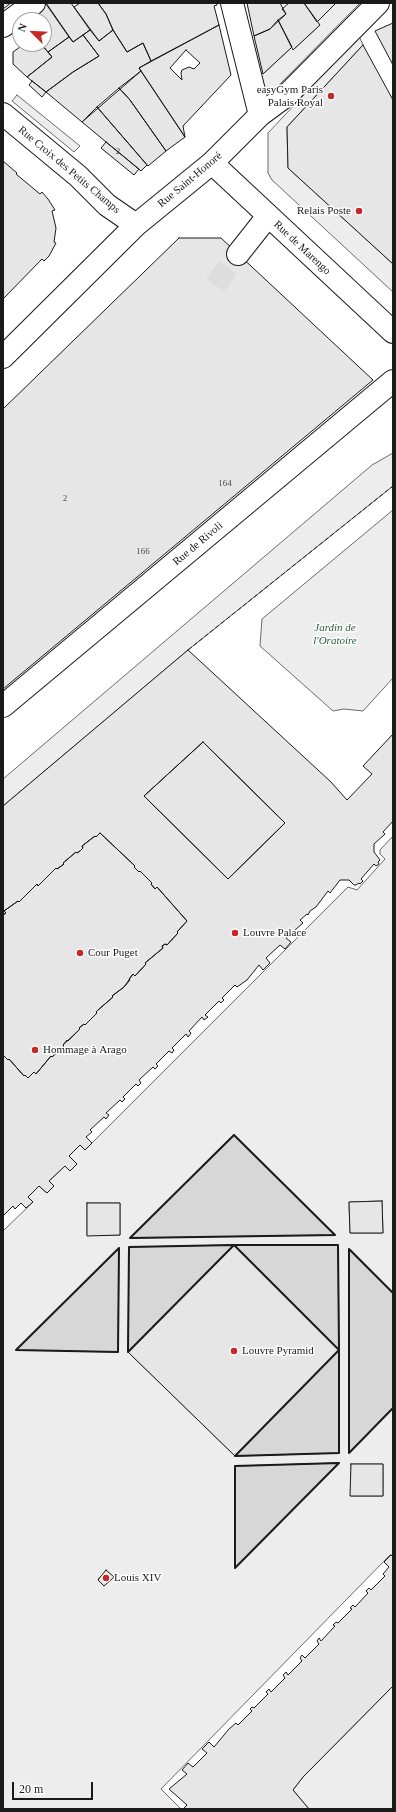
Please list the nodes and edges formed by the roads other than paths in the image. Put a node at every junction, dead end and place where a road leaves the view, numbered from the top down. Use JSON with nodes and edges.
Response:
{"nodes":[{"id":1,"x":34,"y":3,"type":"edge"},
{"id":2,"x":232,"y":3,"type":"edge"},
{"id":3,"x":378,"y":3,"type":"edge"},
{"id":4,"x":3,"y":26,"type":"edge"},
{"id":5,"x":3,"y":114,"type":"edge"},
{"id":6,"x":260,"y":115,"type":"junction"},
{"id":7,"x":212,"y":163,"type":"junction"},
{"id":8,"x":268,"y":216,"type":"junction"},
{"id":9,"x":136,"y":225,"type":"junction"},
{"id":10,"x":238,"y":254,"type":"tunnel mouth"},
{"id":11,"x":393,"y":332,"type":"edge"},
{"id":12,"x":3,"y":357,"type":"edge"},
{"id":13,"x":393,"y":381,"type":"edge"},
{"id":14,"x":3,"y":706,"type":"edge"}],
"edges":[{"from":1,"to":4,"type":"street"},
{"from":2,"to":6,"type":"street"},
{"from":3,"to":6,"type":"street","name":"Rue Saint-Honoré"},
{"from":5,"to":9,"type":"street","name":"Rue Croix des Petits Champs"},
{"from":6,"to":7,"type":"street","name":"Rue Saint-Honoré"},
{"from":7,"to":8,"type":"street","name":"Rue de Marengo"},
{"from":7,"to":9,"type":"street","name":"Rue Saint-Honoré"},
{"from":8,"to":10,"type":"street"},
{"from":8,"to":11,"type":"street","name":"Rue de Marengo"},
{"from":9,"to":12,"type":"street","name":"Rue Saint-Honoré"},
{"from":13,"to":14,"type":"street","name":"Rue de Rivoli"}]}
